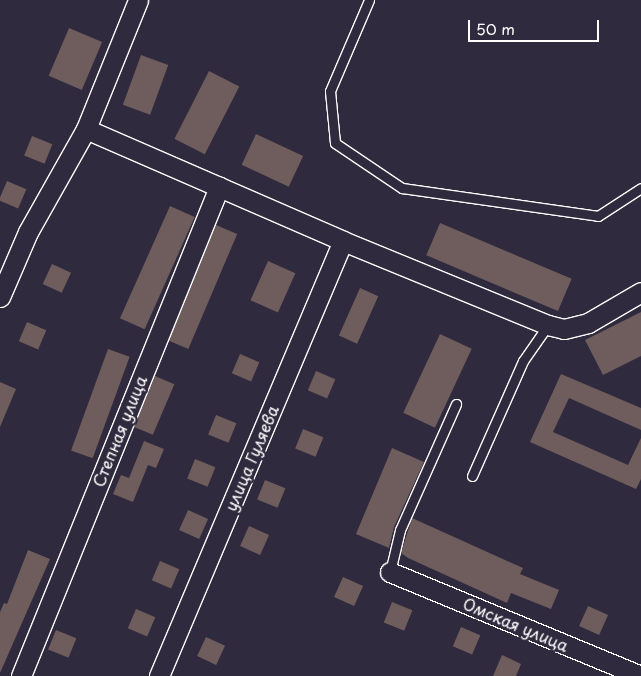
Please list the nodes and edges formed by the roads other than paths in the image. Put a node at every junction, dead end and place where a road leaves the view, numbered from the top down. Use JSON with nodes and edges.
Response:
{"nodes":[{"id":1,"x":138,"y":0,"type":"edge"},
{"id":2,"x":369,"y":0,"type":"edge"},
{"id":3,"x":86,"y":129,"type":"junction"},
{"id":4,"x":219,"y":187,"type":"junction"},
{"id":5,"x":641,"y":188,"type":"edge"},
{"id":6,"x":343,"y":241,"type":"junction"},
{"id":7,"x":641,"y":292,"type":"edge"},
{"id":8,"x":0,"y":297,"type":"edge"},
{"id":9,"x":548,"y":325,"type":"junction"},
{"id":10,"x":456,"y":404,"type":"dead end"},
{"id":11,"x":472,"y":476,"type":"dead end"},
{"id":12,"x":390,"y":572,"type":"joint"},
{"id":13,"x":21,"y":676,"type":"edge"},
{"id":14,"x":159,"y":676,"type":"edge"},
{"id":15,"x":641,"y":676,"type":"edge"}],
"edges":[{"from":1,"to":3,"type":"street"},
{"from":2,"to":5,"type":"lane"},
{"from":3,"to":4,"type":"street"},
{"from":3,"to":8,"type":"street"},
{"from":4,"to":6,"type":"street"},
{"from":4,"to":13,"type":"street","name":"Степная улица"},
{"from":6,"to":9,"type":"street"},
{"from":6,"to":14,"type":"street","name":"улица Гуляева"},
{"from":7,"to":9,"type":"street"},
{"from":9,"to":11,"type":"lane"},
{"from":10,"to":12,"type":"lane"},
{"from":12,"to":15,"type":"street","name":"Омская улица"}]}
